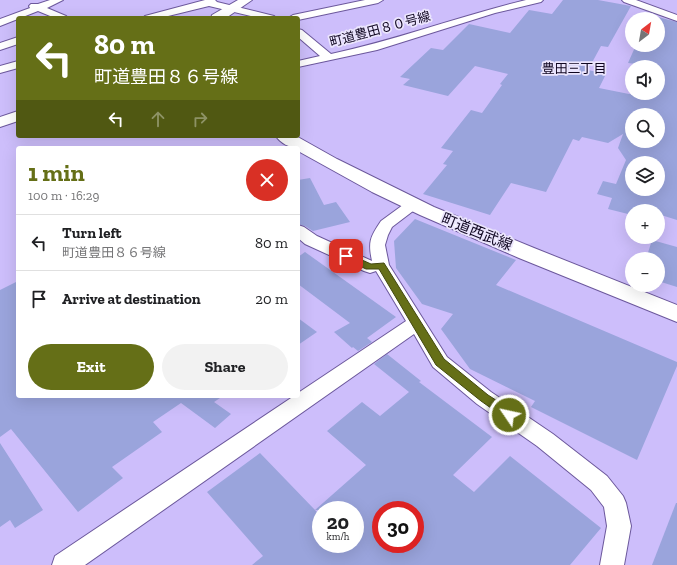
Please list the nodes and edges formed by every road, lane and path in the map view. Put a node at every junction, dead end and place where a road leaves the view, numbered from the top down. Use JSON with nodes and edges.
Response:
{"nodes":[{"id":1,"x":58,"y":0,"type":"edge"},
{"id":2,"x":246,"y":0,"type":"edge"},
{"id":3,"x":378,"y":0,"type":"edge"},
{"id":4,"x":538,"y":0,"type":"edge"},
{"id":5,"x":627,"y":0,"type":"edge"},
{"id":6,"x":211,"y":1,"type":"edge"},
{"id":7,"x":313,"y":3,"type":"dead end"},
{"id":8,"x":35,"y":4,"type":"edge"},
{"id":9,"x":232,"y":9,"type":"junction"},
{"id":10,"x":59,"y":16,"type":"edge"},
{"id":11,"x":155,"y":16,"type":"edge"},
{"id":12,"x":220,"y":16,"type":"edge"},
{"id":13,"x":262,"y":16,"type":"edge"},
{"id":14,"x":285,"y":16,"type":"edge"},
{"id":15,"x":300,"y":17,"type":"edge"},
{"id":16,"x":677,"y":18,"type":"edge"},
{"id":17,"x":0,"y":23,"type":"edge"},
{"id":18,"x":300,"y":34,"type":"edge"},
{"id":19,"x":16,"y":41,"type":"edge"},
{"id":20,"x":0,"y":47,"type":"edge"},
{"id":21,"x":329,"y":58,"type":"junction"},
{"id":22,"x":300,"y":64,"type":"edge"},
{"id":23,"x":16,"y":65,"type":"edge"},
{"id":24,"x":0,"y":70,"type":"edge"},
{"id":25,"x":16,"y":117,"type":"edge"},
{"id":26,"x":0,"y":122,"type":"edge"},
{"id":27,"x":287,"y":138,"type":"edge"},
{"id":28,"x":412,"y":205,"type":"junction"},
{"id":29,"x":300,"y":232,"type":"edge"},
{"id":30,"x":381,"y":265,"type":"junction"},
{"id":31,"x":677,"y":314,"type":"edge"},
{"id":32,"x":416,"y":323,"type":"junction"},
{"id":33,"x":64,"y":565,"type":"edge"},
{"id":34,"x":612,"y":565,"type":"edge"}],
"edges":[{"from":1,"to":8,"type":"street"},
{"from":2,"to":9,"type":"street"},
{"from":3,"to":15,"type":"street"},
{"from":4,"to":21,"type":"street","name":"町道豊田８０号線"},
{"from":5,"to":16,"type":"street"},
{"from":6,"to":9,"type":"street"},
{"from":6,"to":11,"type":"street"},
{"from":7,"to":14,"type":"street"},
{"from":8,"to":10,"type":"street"},
{"from":8,"to":17,"type":"street"},
{"from":9,"to":12,"type":"street"},
{"from":9,"to":13,"type":"street"},
{"from":18,"to":21,"type":"street"},
{"from":19,"to":20,"type":"street"},
{"from":21,"to":22,"type":"street","name":"町道豊田８０号線"},
{"from":23,"to":24,"type":"street"},
{"from":25,"to":26,"type":"street"},
{"from":27,"to":28,"type":"street","name":"町道西武線"},
{"from":28,"to":30,"type":"street"},
{"from":28,"to":31,"type":"street","name":"町道西武線"},
{"from":29,"to":30,"type":"street"},
{"from":30,"to":32,"type":"street"},
{"from":32,"to":33,"type":"street"},
{"from":32,"to":34,"type":"street"}]}
